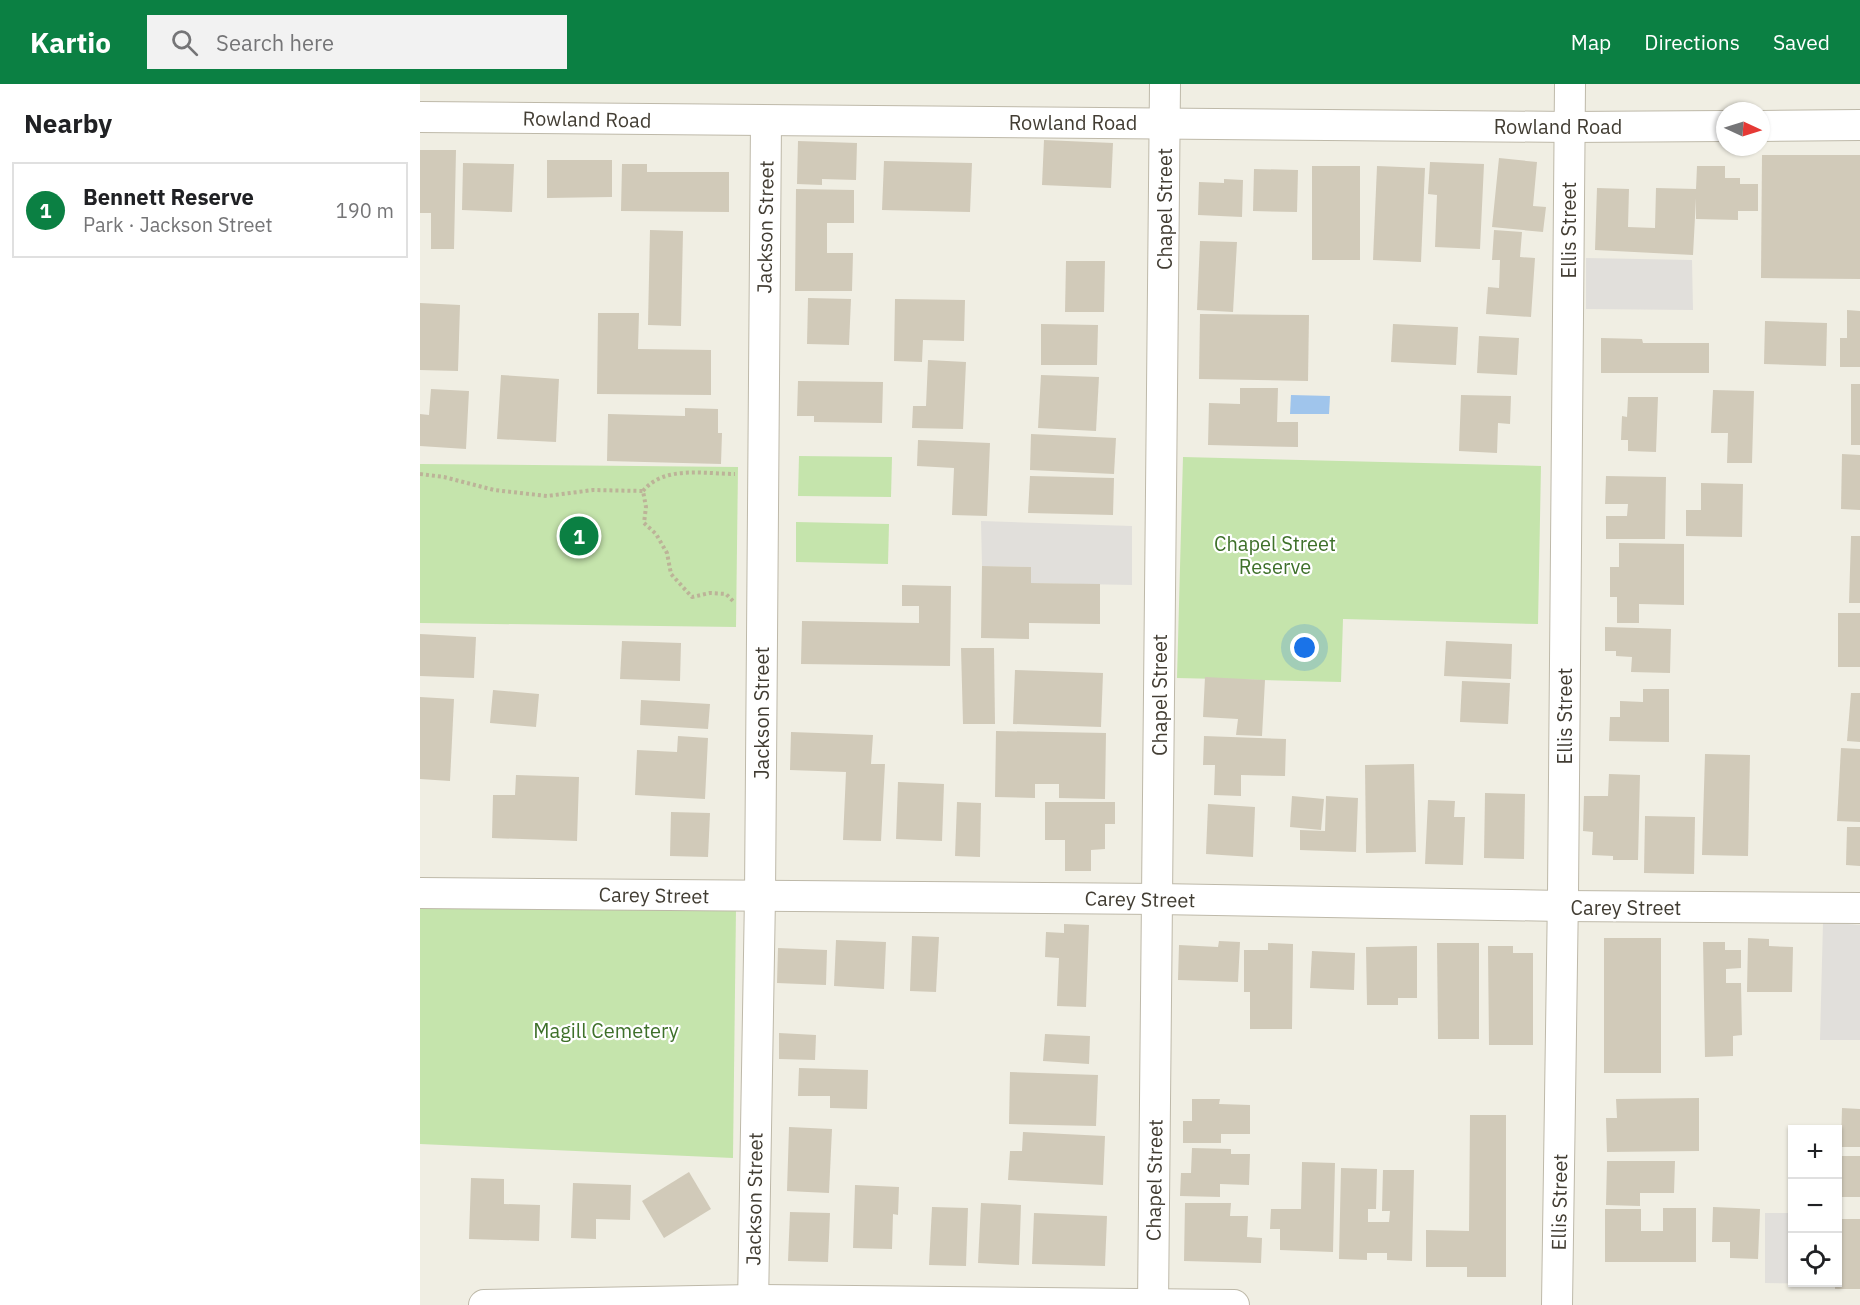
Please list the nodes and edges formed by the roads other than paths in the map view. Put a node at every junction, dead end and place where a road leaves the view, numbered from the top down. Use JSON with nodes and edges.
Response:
{"nodes":[{"id":1,"x":1165,"y":84,"type":"edge"},
{"id":2,"x":1570,"y":84,"type":"edge"},
{"id":3,"x":420,"y":117,"type":"edge"},
{"id":4,"x":766,"y":121,"type":"junction"},
{"id":5,"x":1164,"y":122,"type":"junction"},
{"id":6,"x":1860,"y":125,"type":"edge"},
{"id":7,"x":1716,"y":126,"type":"edge"},
{"id":8,"x":1770,"y":126,"type":"edge"},
{"id":9,"x":1569,"y":127,"type":"junction"},
{"id":10,"x":420,"y":893,"type":"edge"},
{"id":11,"x":760,"y":896,"type":"junction"},
{"id":12,"x":1158,"y":899,"type":"junction"},
{"id":13,"x":1563,"y":906,"type":"junction"},
{"id":14,"x":1860,"y":908,"type":"edge"},
{"id":15,"x":753,"y":1303,"type":"edge"},
{"id":16,"x":1153,"y":1304,"type":"edge"},
{"id":17,"x":484,"y":1305,"type":"edge"},
{"id":18,"x":1234,"y":1305,"type":"edge"},
{"id":19,"x":1557,"y":1305,"type":"edge"}],
"edges":[{"from":1,"to":5,"type":"street","name":"Chapel Street"},
{"from":2,"to":9,"type":"street","name":"Ellis Street"},
{"from":3,"to":4,"type":"street","name":"Rowland Road"},
{"from":4,"to":5,"type":"street","name":"Rowland Road"},
{"from":4,"to":11,"type":"street","name":"Jackson Street"},
{"from":5,"to":9,"type":"street","name":"Rowland Road"},
{"from":5,"to":12,"type":"street","name":"Chapel Street"},
{"from":6,"to":8,"type":"street"},
{"from":7,"to":9,"type":"street","name":"Rowland Road"},
{"from":9,"to":13,"type":"street","name":"Ellis Street"},
{"from":10,"to":11,"type":"street","name":"Carey Street"},
{"from":11,"to":12,"type":"street","name":"Carey Street"},
{"from":11,"to":15,"type":"street","name":"Jackson Street"},
{"from":12,"to":13,"type":"street","name":"Carey Street"},
{"from":12,"to":16,"type":"street","name":"Chapel Street"},
{"from":13,"to":14,"type":"street","name":"Carey Street"},
{"from":13,"to":19,"type":"street","name":"Ellis Street"},
{"from":15,"to":16,"type":"street"},
{"from":15,"to":17,"type":"street"},
{"from":16,"to":18,"type":"street"}]}
